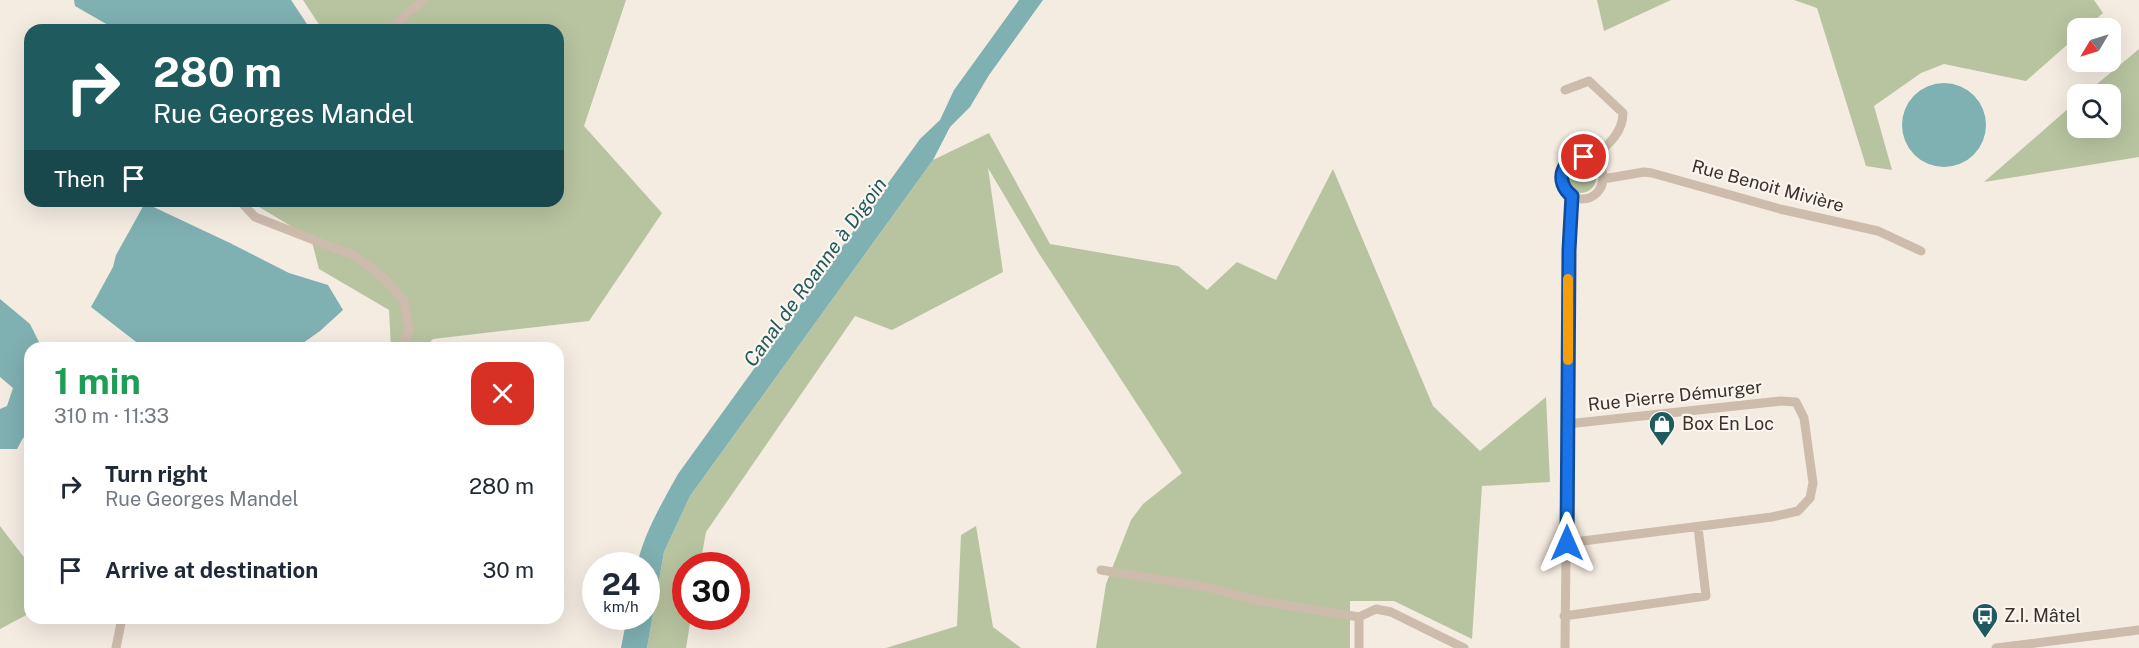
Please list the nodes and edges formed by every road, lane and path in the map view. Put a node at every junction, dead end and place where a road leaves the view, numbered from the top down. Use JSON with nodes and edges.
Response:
{"nodes":[{"id":1,"x":423,"y":0,"type":"edge"},
{"id":2,"x":396,"y":24,"type":"edge"},
{"id":3,"x":1565,"y":90,"type":"dead end"},
{"id":4,"x":1591,"y":160,"type":"junction"},
{"id":5,"x":1602,"y":179,"type":"junction"},
{"id":6,"x":1572,"y":196,"type":"junction"},
{"id":7,"x":246,"y":207,"type":"edge"},
{"id":8,"x":1921,"y":250,"type":"dead end"},
{"id":9,"x":404,"y":342,"type":"edge"},
{"id":10,"x":1567,"y":424,"type":"junction"},
{"id":11,"x":1698,"y":527,"type":"junction"},
{"id":12,"x":1567,"y":543,"type":"junction"},
{"id":13,"x":1101,"y":570,"type":"dead end"},
{"id":14,"x":1564,"y":616,"type":"junction"},
{"id":15,"x":1359,"y":617,"type":"junction"},
{"id":16,"x":121,"y":624,"type":"edge"},
{"id":17,"x":2139,"y":630,"type":"edge"},
{"id":18,"x":2068,"y":644,"type":"edge"},
{"id":19,"x":116,"y":648,"type":"edge"},
{"id":20,"x":1359,"y":648,"type":"edge"},
{"id":21,"x":1464,"y":648,"type":"edge"},
{"id":22,"x":1565,"y":648,"type":"edge"},
{"id":23,"x":1996,"y":648,"type":"edge"}],
"edges":[{"from":1,"to":2,"type":"street"},
{"from":3,"to":4,"type":"street"},
{"from":4,"to":5,"type":"street"},
{"from":4,"to":6,"type":"street"},
{"from":5,"to":6,"type":"street"},
{"from":5,"to":8,"type":"street","name":"Rue Benoit Mivière"},
{"from":6,"to":10,"type":"street"},
{"from":7,"to":9,"type":"street"},
{"from":10,"to":11,"type":"street","name":"Rue Pierre Démurger"},
{"from":10,"to":12,"type":"street"},
{"from":11,"to":12,"type":"street","name":"Rue Pierre Démurger"},
{"from":11,"to":14,"type":"street"},
{"from":12,"to":14,"type":"street"},
{"from":13,"to":15,"type":"street"},
{"from":14,"to":22,"type":"street"},
{"from":15,"to":20,"type":"street"},
{"from":15,"to":21,"type":"street"},
{"from":16,"to":19,"type":"street"},
{"from":17,"to":18,"type":"street"},
{"from":18,"to":23,"type":"street"}]}
